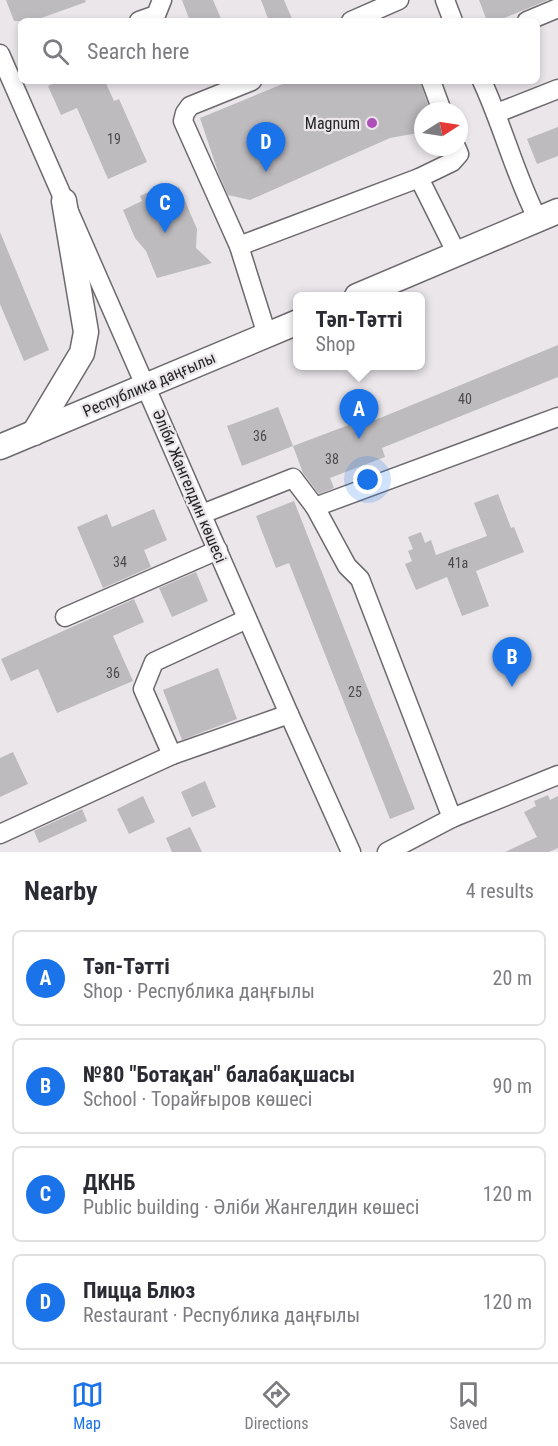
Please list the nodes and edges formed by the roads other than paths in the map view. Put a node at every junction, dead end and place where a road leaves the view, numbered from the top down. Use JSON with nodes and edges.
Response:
{"nodes":[{"id":1,"x":162,"y":0,"type":"edge"},
{"id":2,"x":399,"y":0,"type":"edge"},
{"id":3,"x":445,"y":0,"type":"edge"},
{"id":4,"x":558,"y":8,"type":"edge"},
{"id":5,"x":147,"y":18,"type":"edge"},
{"id":6,"x":358,"y":18,"type":"edge"},
{"id":7,"x":452,"y":18,"type":"edge"},
{"id":8,"x":534,"y":18,"type":"edge"},
{"id":9,"x":0,"y":54,"type":"edge"},
{"id":10,"x":245,"y":84,"type":"edge"},
{"id":11,"x":432,"y":84,"type":"edge"},
{"id":12,"x":483,"y":84,"type":"edge"},
{"id":13,"x":7,"y":87,"type":"edge"},
{"id":14,"x":558,"y":88,"type":"edge"},
{"id":15,"x":439,"y":102,"type":"edge"},
{"id":16,"x":497,"y":113,"type":"junction"},
{"id":17,"x":457,"y":156,"type":"edge"},
{"id":18,"x":419,"y":178,"type":"junction"},
{"id":19,"x":64,"y":201,"type":"junction"},
{"id":20,"x":541,"y":211,"type":"edge"},
{"id":21,"x":239,"y":246,"type":"junction"},
{"id":22,"x":457,"y":254,"type":"junction"},
{"id":23,"x":369,"y":292,"type":"edge"},
{"id":24,"x":293,"y":324,"type":"edge"},
{"id":25,"x":267,"y":334,"type":"junction"},
{"id":26,"x":147,"y":385,"type":"junction"},
{"id":27,"x":558,"y":417,"type":"edge"},
{"id":28,"x":34,"y":433,"type":"junction"},
{"id":29,"x":0,"y":447,"type":"edge"},
{"id":30,"x":315,"y":507,"type":"junction"},
{"id":31,"x":202,"y":514,"type":"junction"},
{"id":32,"x":218,"y":550,"type":"junction"},
{"id":33,"x":64,"y":617,"type":"dead end"},
{"id":34,"x":248,"y":619,"type":"junction"},
{"id":35,"x":289,"y":714,"type":"junction"},
{"id":36,"x":172,"y":755,"type":"junction"},
{"id":37,"x":558,"y":775,"type":"edge"},
{"id":38,"x":452,"y":818,"type":"junction"},
{"id":39,"x":0,"y":834,"type":"edge"},
{"id":40,"x":351,"y":852,"type":"edge"},
{"id":41,"x":387,"y":852,"type":"edge"}],
"edges":[{"from":1,"to":5,"type":"street"},
{"from":2,"to":6,"type":"street"},
{"from":3,"to":7,"type":"street"},
{"from":4,"to":8,"type":"street"},
{"from":9,"to":13,"type":"street","name":"Әліби Жангелдин көшесі"},
{"from":10,"to":21,"type":"street"},
{"from":11,"to":15,"type":"street"},
{"from":12,"to":16,"type":"street"},
{"from":13,"to":19,"type":"street","name":"Әліби Жангелдин көшесі"},
{"from":14,"to":16,"type":"street"},
{"from":16,"to":20,"type":"street"},
{"from":17,"to":18,"type":"street"},
{"from":18,"to":21,"type":"street"},
{"from":18,"to":22,"type":"street"},
{"from":19,"to":26,"type":"street","name":"Әліби Жангелдин көшесі"},
{"from":19,"to":28,"type":"main road"},
{"from":20,"to":22,"type":"main road"},
{"from":21,"to":25,"type":"street"},
{"from":22,"to":23,"type":"main road"},
{"from":24,"to":25,"type":"main road","name":"Республика даңғылы"},
{"from":25,"to":26,"type":"main road","name":"Республика даңғылы"},
{"from":26,"to":28,"type":"main road","name":"Республика даңғылы"},
{"from":26,"to":31,"type":"street","name":"Әліби Жангелдин көшесі"},
{"from":27,"to":30,"type":"street"},
{"from":28,"to":29,"type":"main road","name":"Республика даңғылы"},
{"from":30,"to":31,"type":"street"},
{"from":30,"to":38,"type":"street"},
{"from":31,"to":32,"type":"street","name":"Әліби Жангелдин көшесі"},
{"from":32,"to":33,"type":"street"},
{"from":32,"to":34,"type":"street","name":"Әліби Жангелдин көшесі"},
{"from":34,"to":35,"type":"street","name":"Әліби Жангелдин көшесі"},
{"from":34,"to":36,"type":"street"},
{"from":35,"to":36,"type":"street"},
{"from":35,"to":40,"type":"street","name":"Әліби Жангелдин көшесі"},
{"from":36,"to":39,"type":"street"},
{"from":37,"to":38,"type":"street"},
{"from":38,"to":41,"type":"street"}]}
